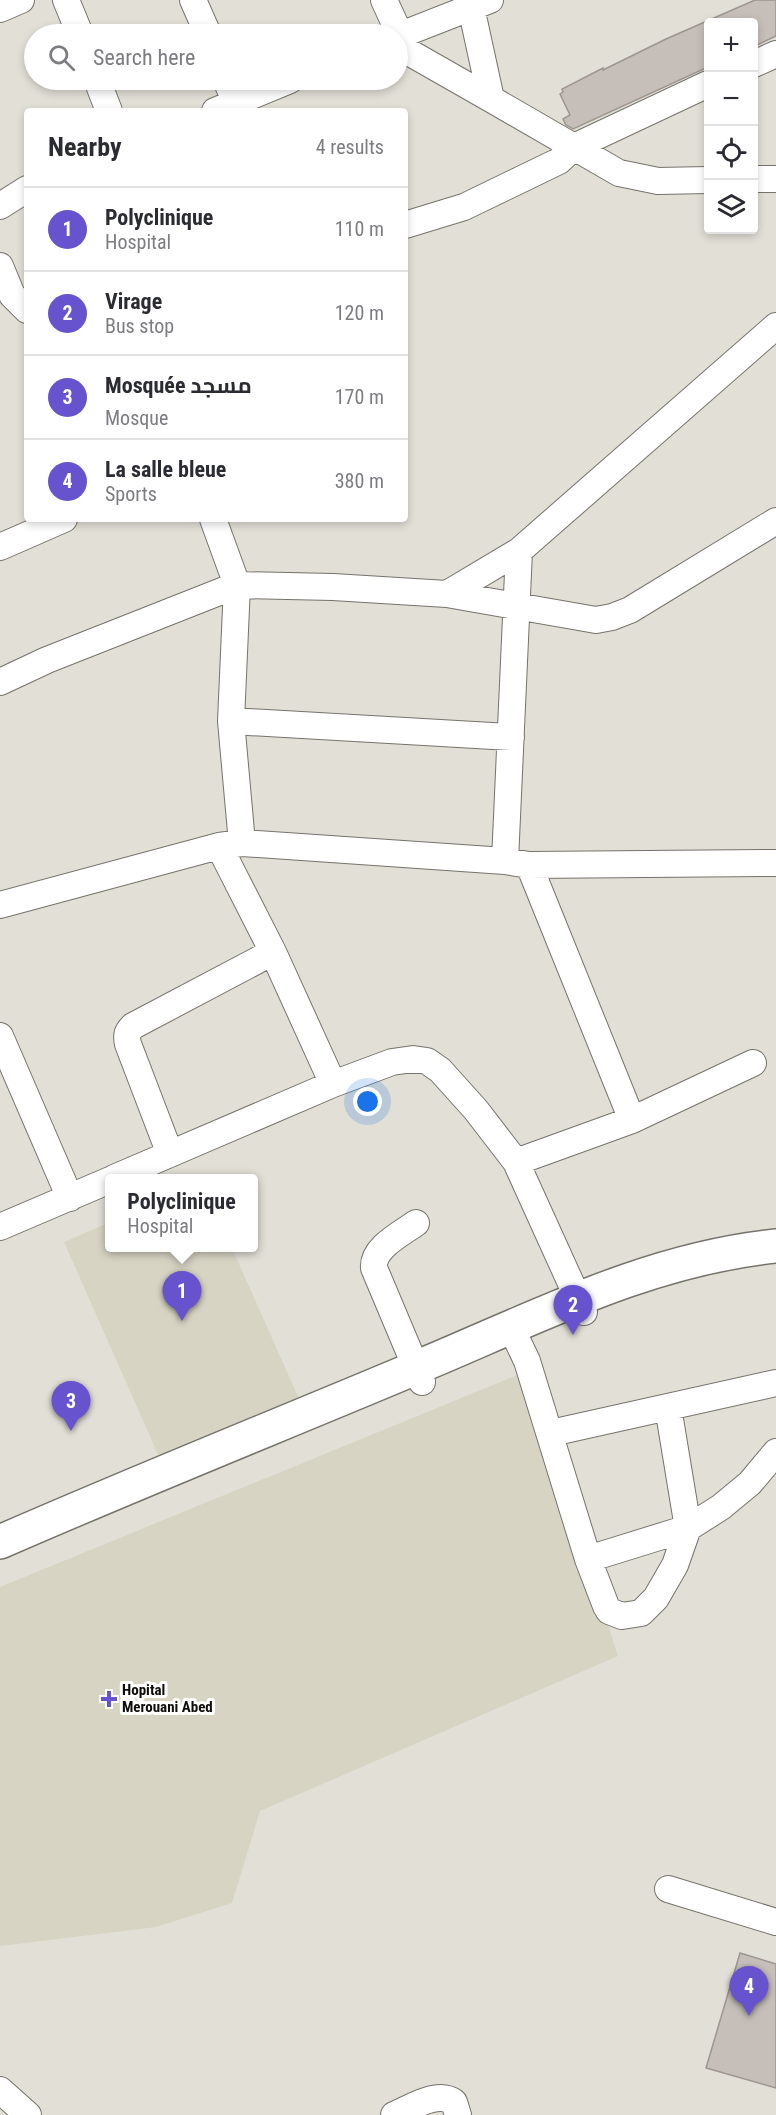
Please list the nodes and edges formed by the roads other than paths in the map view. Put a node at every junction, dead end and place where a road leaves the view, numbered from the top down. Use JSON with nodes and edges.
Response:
{"nodes":[{"id":1,"x":21,"y":0,"type":"edge"},
{"id":2,"x":66,"y":0,"type":"edge"},
{"id":3,"x":193,"y":0,"type":"edge"},
{"id":4,"x":384,"y":0,"type":"edge"},
{"id":5,"x":480,"y":4,"type":"edge"},
{"id":6,"x":0,"y":9,"type":"edge"},
{"id":7,"x":76,"y":24,"type":"edge"},
{"id":8,"x":204,"y":24,"type":"edge"},
{"id":9,"x":393,"y":24,"type":"edge"},
{"id":10,"x":408,"y":35,"type":"edge"},
{"id":11,"x":408,"y":45,"type":"edge"},
{"id":12,"x":776,"y":54,"type":"edge"},
{"id":13,"x":758,"y":62,"type":"edge"},
{"id":14,"x":704,"y":86,"type":"edge"},
{"id":15,"x":101,"y":90,"type":"edge"},
{"id":16,"x":254,"y":90,"type":"edge"},
{"id":17,"x":226,"y":98,"type":"edge"},
{"id":18,"x":491,"y":99,"type":"junction"},
{"id":19,"x":108,"y":108,"type":"edge"},
{"id":20,"x":574,"y":147,"type":"junction"},
{"id":21,"x":758,"y":179,"type":"edge"},
{"id":22,"x":776,"y":179,"type":"edge"},
{"id":23,"x":704,"y":180,"type":"edge"},
{"id":24,"x":24,"y":191,"type":"edge"},
{"id":25,"x":0,"y":206,"type":"edge"},
{"id":26,"x":408,"y":224,"type":"edge"},
{"id":27,"x":0,"y":266,"type":"edge"},
{"id":28,"x":17,"y":302,"type":"edge"},
{"id":29,"x":776,"y":326,"type":"edge"},
{"id":30,"x":776,"y":520,"type":"edge"},
{"id":31,"x":57,"y":522,"type":"edge"},
{"id":32,"x":214,"y":522,"type":"edge"},
{"id":33,"x":0,"y":547,"type":"edge"},
{"id":34,"x":519,"y":551,"type":"junction"},
{"id":35,"x":237,"y":585,"type":"junction"},
{"id":36,"x":447,"y":594,"type":"junction"},
{"id":37,"x":516,"y":605,"type":"junction"},
{"id":38,"x":0,"y":682,"type":"edge"},
{"id":39,"x":231,"y":721,"type":"junction"},
{"id":40,"x":511,"y":737,"type":"junction"},
{"id":41,"x":231,"y":845,"type":"junction"},
{"id":42,"x":517,"y":863,"type":"junction"},
{"id":43,"x":776,"y":863,"type":"edge"},
{"id":44,"x":0,"y":904,"type":"edge"},
{"id":45,"x":273,"y":952,"type":"junction"},
{"id":46,"x":0,"y":1036,"type":"edge"},
{"id":47,"x":753,"y":1063,"type":"dead end"},
{"id":48,"x":333,"y":1084,"type":"junction"},
{"id":49,"x":632,"y":1120,"type":"junction"},
{"id":50,"x":170,"y":1154,"type":"junction"},
{"id":51,"x":516,"y":1162,"type":"junction"},
{"id":52,"x":124,"y":1174,"type":"edge"},
{"id":53,"x":105,"y":1182,"type":"edge"},
{"id":54,"x":70,"y":1198,"type":"junction"},
{"id":55,"x":416,"y":1223,"type":"dead end"},
{"id":56,"x":0,"y":1227,"type":"edge"},
{"id":57,"x":776,"y":1246,"type":"edge"},
{"id":58,"x":776,"y":1259,"type":"edge"},
{"id":59,"x":580,"y":1305,"type":"junction"},
{"id":60,"x":517,"y":1340,"type":"junction"},
{"id":61,"x":419,"y":1375,"type":"junction"},
{"id":62,"x":776,"y":1383,"type":"edge"},
{"id":63,"x":668,"y":1407,"type":"junction"},
{"id":64,"x":551,"y":1433,"type":"junction"},
{"id":65,"x":776,"y":1452,"type":"edge"},
{"id":66,"x":169,"y":1476,"type":"junction"},
{"id":67,"x":688,"y":1528,"type":"junction"},
{"id":68,"x":0,"y":1542,"type":"edge"},
{"id":69,"x":0,"y":1553,"type":"edge"},
{"id":70,"x":588,"y":1559,"type":"junction"},
{"id":71,"x":668,"y":1889,"type":"dead end"},
{"id":72,"x":776,"y":1922,"type":"edge"},
{"id":73,"x":394,"y":2115,"type":"edge"},
{"id":74,"x":458,"y":2115,"type":"edge"}],
"edges":[{"from":1,"to":6,"type":"street"},
{"from":2,"to":7,"type":"street"},
{"from":3,"to":8,"type":"street"},
{"from":4,"to":9,"type":"street"},
{"from":5,"to":10,"type":"street"},
{"from":5,"to":18,"type":"street"},
{"from":11,"to":18,"type":"street"},
{"from":12,"to":13,"type":"street"},
{"from":14,"to":20,"type":"street"},
{"from":15,"to":19,"type":"street"},
{"from":16,"to":17,"type":"street"},
{"from":18,"to":20,"type":"street"},
{"from":20,"to":23,"type":"street"},
{"from":20,"to":26,"type":"street"},
{"from":21,"to":22,"type":"street"},
{"from":24,"to":25,"type":"street"},
{"from":27,"to":28,"type":"street"},
{"from":29,"to":34,"type":"street"},
{"from":30,"to":37,"type":"street"},
{"from":31,"to":33,"type":"street"},
{"from":32,"to":35,"type":"street"},
{"from":34,"to":36,"type":"street"},
{"from":34,"to":37,"type":"street"},
{"from":35,"to":36,"type":"street"},
{"from":35,"to":38,"type":"street"},
{"from":35,"to":39,"type":"street"},
{"from":36,"to":37,"type":"street"},
{"from":37,"to":40,"type":"street"},
{"from":39,"to":40,"type":"street"},
{"from":39,"to":41,"type":"street"},
{"from":40,"to":42,"type":"street"},
{"from":41,"to":42,"type":"street"},
{"from":41,"to":44,"type":"street"},
{"from":41,"to":45,"type":"street"},
{"from":42,"to":43,"type":"street"},
{"from":42,"to":49,"type":"street"},
{"from":45,"to":48,"type":"street"},
{"from":45,"to":50,"type":"street"},
{"from":46,"to":54,"type":"street"},
{"from":47,"to":49,"type":"street"},
{"from":48,"to":50,"type":"street"},
{"from":48,"to":51,"type":"street"},
{"from":49,"to":51,"type":"street"},
{"from":50,"to":52,"type":"street"},
{"from":51,"to":59,"type":"street"},
{"from":53,"to":54,"type":"street"},
{"from":54,"to":56,"type":"street"},
{"from":55,"to":61,"type":"street"},
{"from":57,"to":59,"type":"main road"},
{"from":58,"to":59,"type":"main road"},
{"from":59,"to":60,"type":"main road"},
{"from":59,"to":61,"type":"main road"},
{"from":60,"to":61,"type":"main road"},
{"from":60,"to":64,"type":"street"},
{"from":61,"to":66,"type":"main road"},
{"from":62,"to":63,"type":"street"},
{"from":63,"to":64,"type":"street"},
{"from":63,"to":67,"type":"street"},
{"from":64,"to":70,"type":"street"},
{"from":65,"to":67,"type":"street"},
{"from":66,"to":68,"type":"main road"},
{"from":66,"to":69,"type":"main road"},
{"from":67,"to":70,"type":"street"},
{"from":67,"to":70,"type":"street"},
{"from":71,"to":72,"type":"street"},
{"from":73,"to":74,"type":"street"}]}
